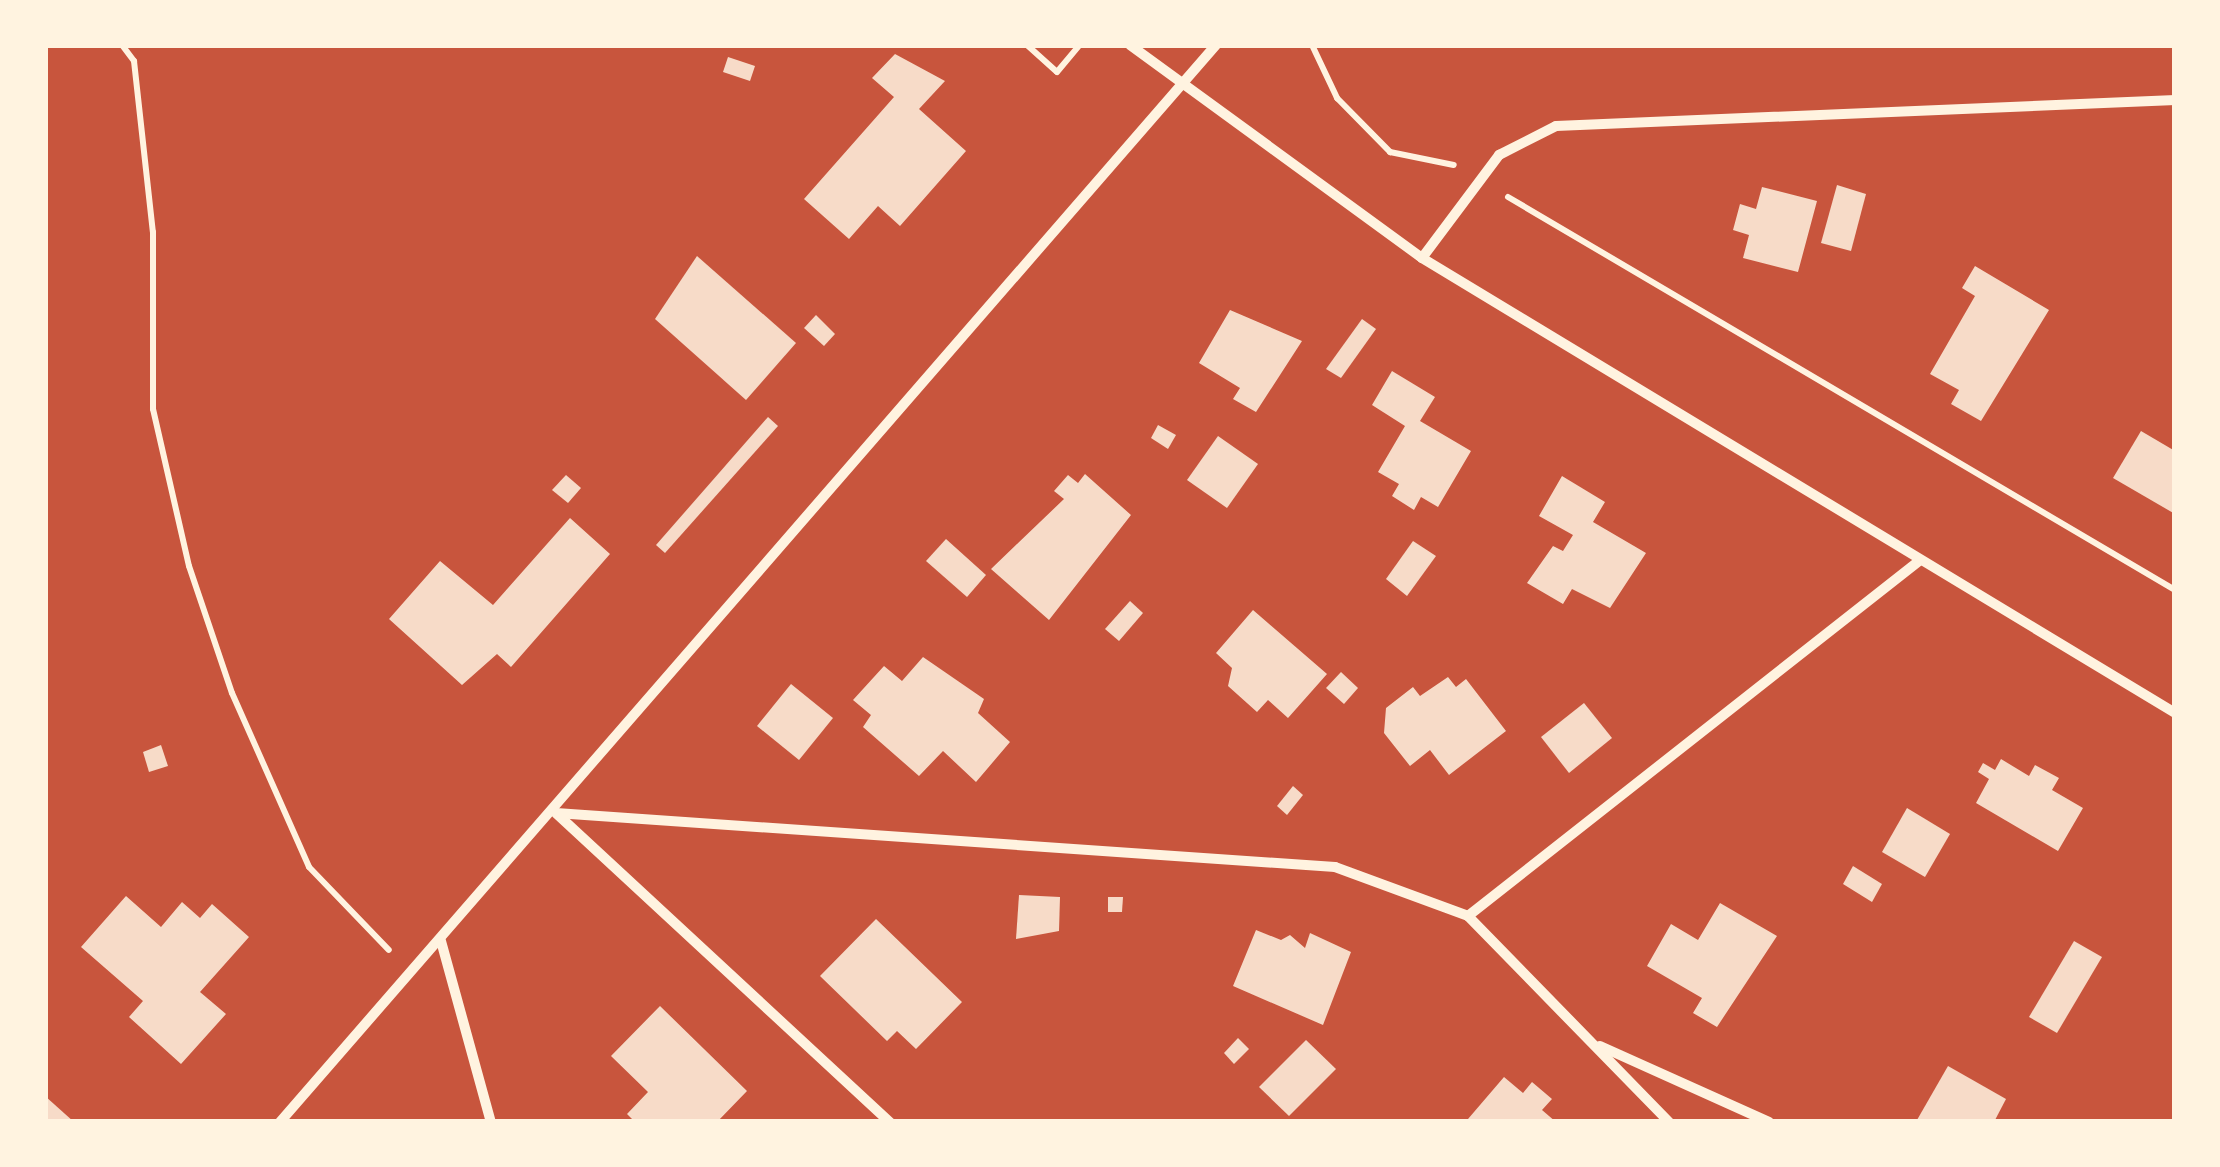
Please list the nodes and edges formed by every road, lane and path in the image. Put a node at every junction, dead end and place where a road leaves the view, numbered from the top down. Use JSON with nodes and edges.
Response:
{"nodes":[{"id":1,"x":122,"y":45,"type":"edge"},
{"id":2,"x":1026,"y":45,"type":"edge"},
{"id":3,"x":1080,"y":45,"type":"edge"},
{"id":4,"x":1130,"y":45,"type":"edge"},
{"id":5,"x":1216,"y":45,"type":"edge"},
{"id":6,"x":1312,"y":45,"type":"edge"},
{"id":7,"x":1184,"y":83,"type":"junction"},
{"id":8,"x":2175,"y":100,"type":"edge"},
{"id":9,"x":1478,"y":180,"type":"junction"},
{"id":10,"x":1422,"y":258,"type":"junction"},
{"id":11,"x":1919,"y":561,"type":"junction"},
{"id":12,"x":2175,"y":590,"type":"edge"},
{"id":13,"x":2175,"y":713,"type":"edge"},
{"id":14,"x":556,"y":814,"type":"junction"},
{"id":15,"x":1468,"y":916,"type":"junction"},
{"id":16,"x":441,"y":941,"type":"junction"},
{"id":17,"x":413,"y":975,"type":"junction"},
{"id":18,"x":1594,"y":1044,"type":"junction"},
{"id":19,"x":280,"y":1122,"type":"edge"},
{"id":20,"x":491,"y":1122,"type":"edge"},
{"id":21,"x":890,"y":1122,"type":"edge"},
{"id":22,"x":1669,"y":1122,"type":"edge"},
{"id":23,"x":1769,"y":1122,"type":"edge"}],
"edges":[{"from":1,"to":17,"type":"path"},
{"from":2,"to":3,"type":"path"},
{"from":4,"to":7,"type":"street"},
{"from":5,"to":7,"type":"street"},
{"from":6,"to":9,"type":"path"},
{"from":7,"to":10,"type":"street"},
{"from":7,"to":14,"type":"street"},
{"from":8,"to":9,"type":"street"},
{"from":9,"to":10,"type":"street"},
{"from":9,"to":12,"type":"path"},
{"from":10,"to":11,"type":"street"},
{"from":11,"to":13,"type":"street"},
{"from":11,"to":15,"type":"street"},
{"from":14,"to":15,"type":"street"},
{"from":14,"to":16,"type":"street"},
{"from":14,"to":21,"type":"street"},
{"from":15,"to":18,"type":"street"},
{"from":16,"to":17,"type":"street"},
{"from":16,"to":20,"type":"street"},
{"from":17,"to":19,"type":"street"},
{"from":18,"to":22,"type":"street"},
{"from":18,"to":23,"type":"street"}]}
